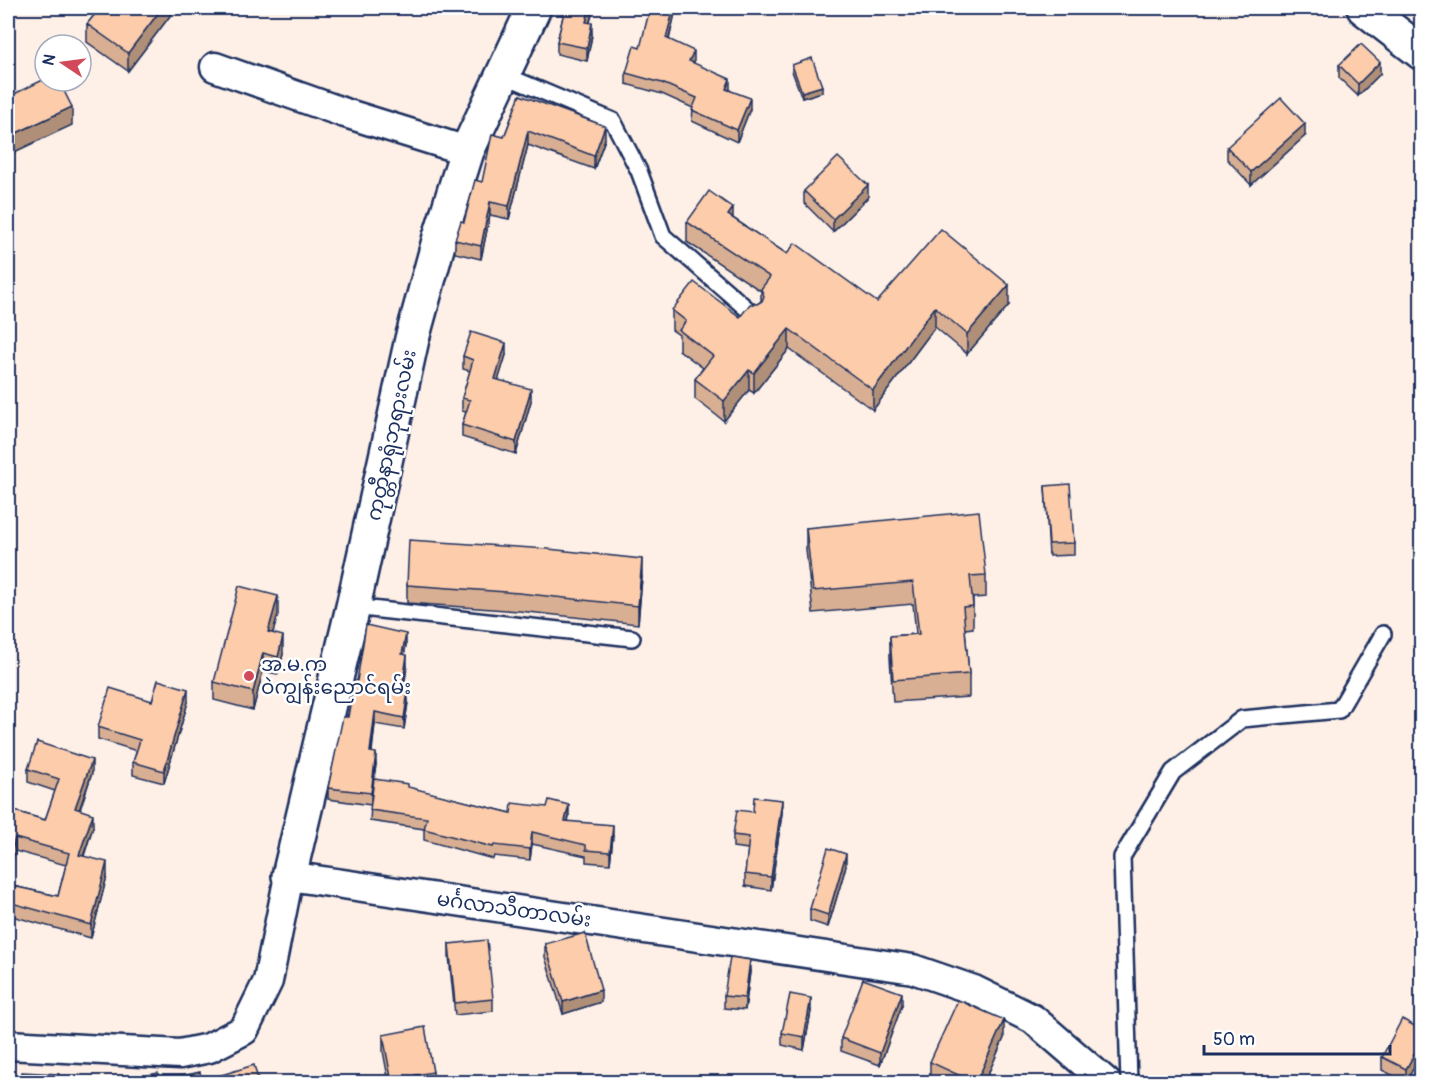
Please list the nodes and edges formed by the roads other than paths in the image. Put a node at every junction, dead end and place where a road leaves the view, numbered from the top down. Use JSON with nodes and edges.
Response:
{"nodes":[{"id":1,"x":534,"y":8,"type":"edge"},
{"id":2,"x":1364,"y":8,"type":"edge"},
{"id":3,"x":1422,"y":53,"type":"edge"},
{"id":4,"x":215,"y":67,"type":"dead end"},
{"id":5,"x":504,"y":75,"type":"junction"},
{"id":6,"x":467,"y":151,"type":"junction"},
{"id":7,"x":754,"y":315,"type":"edge"},
{"id":8,"x":353,"y":607,"type":"junction"},
{"id":9,"x":1383,"y":634,"type":"dead end"},
{"id":10,"x":632,"y":638,"type":"dead end"},
{"id":11,"x":289,"y":876,"type":"junction"},
{"id":12,"x":8,"y":1045,"type":"edge"},
{"id":13,"x":1106,"y":1083,"type":"edge"},
{"id":14,"x":1129,"y":1083,"type":"edge"}],
"edges":[{"from":1,"to":5,"type":"street","name":"ကုတ္တီနာရုံဘုရားလမ်း"},
{"from":2,"to":3,"type":"street"},
{"from":4,"to":6,"type":"street"},
{"from":5,"to":6,"type":"street","name":"ကုတ္တီနာရုံဘုရားလမ်း"},
{"from":5,"to":7,"type":"lane"},
{"from":6,"to":8,"type":"street","name":"ကုတ္တီနာရုံဘုရားလမ်း"},
{"from":8,"to":10,"type":"lane"},
{"from":8,"to":11,"type":"street","name":"ကုတ္တီနာရုံဘုရားလမ်း"},
{"from":9,"to":14,"type":"lane"},
{"from":11,"to":12,"type":"street"},
{"from":11,"to":13,"type":"street","name":"မင်္ဂလာသီတာလမ်း"}]}
